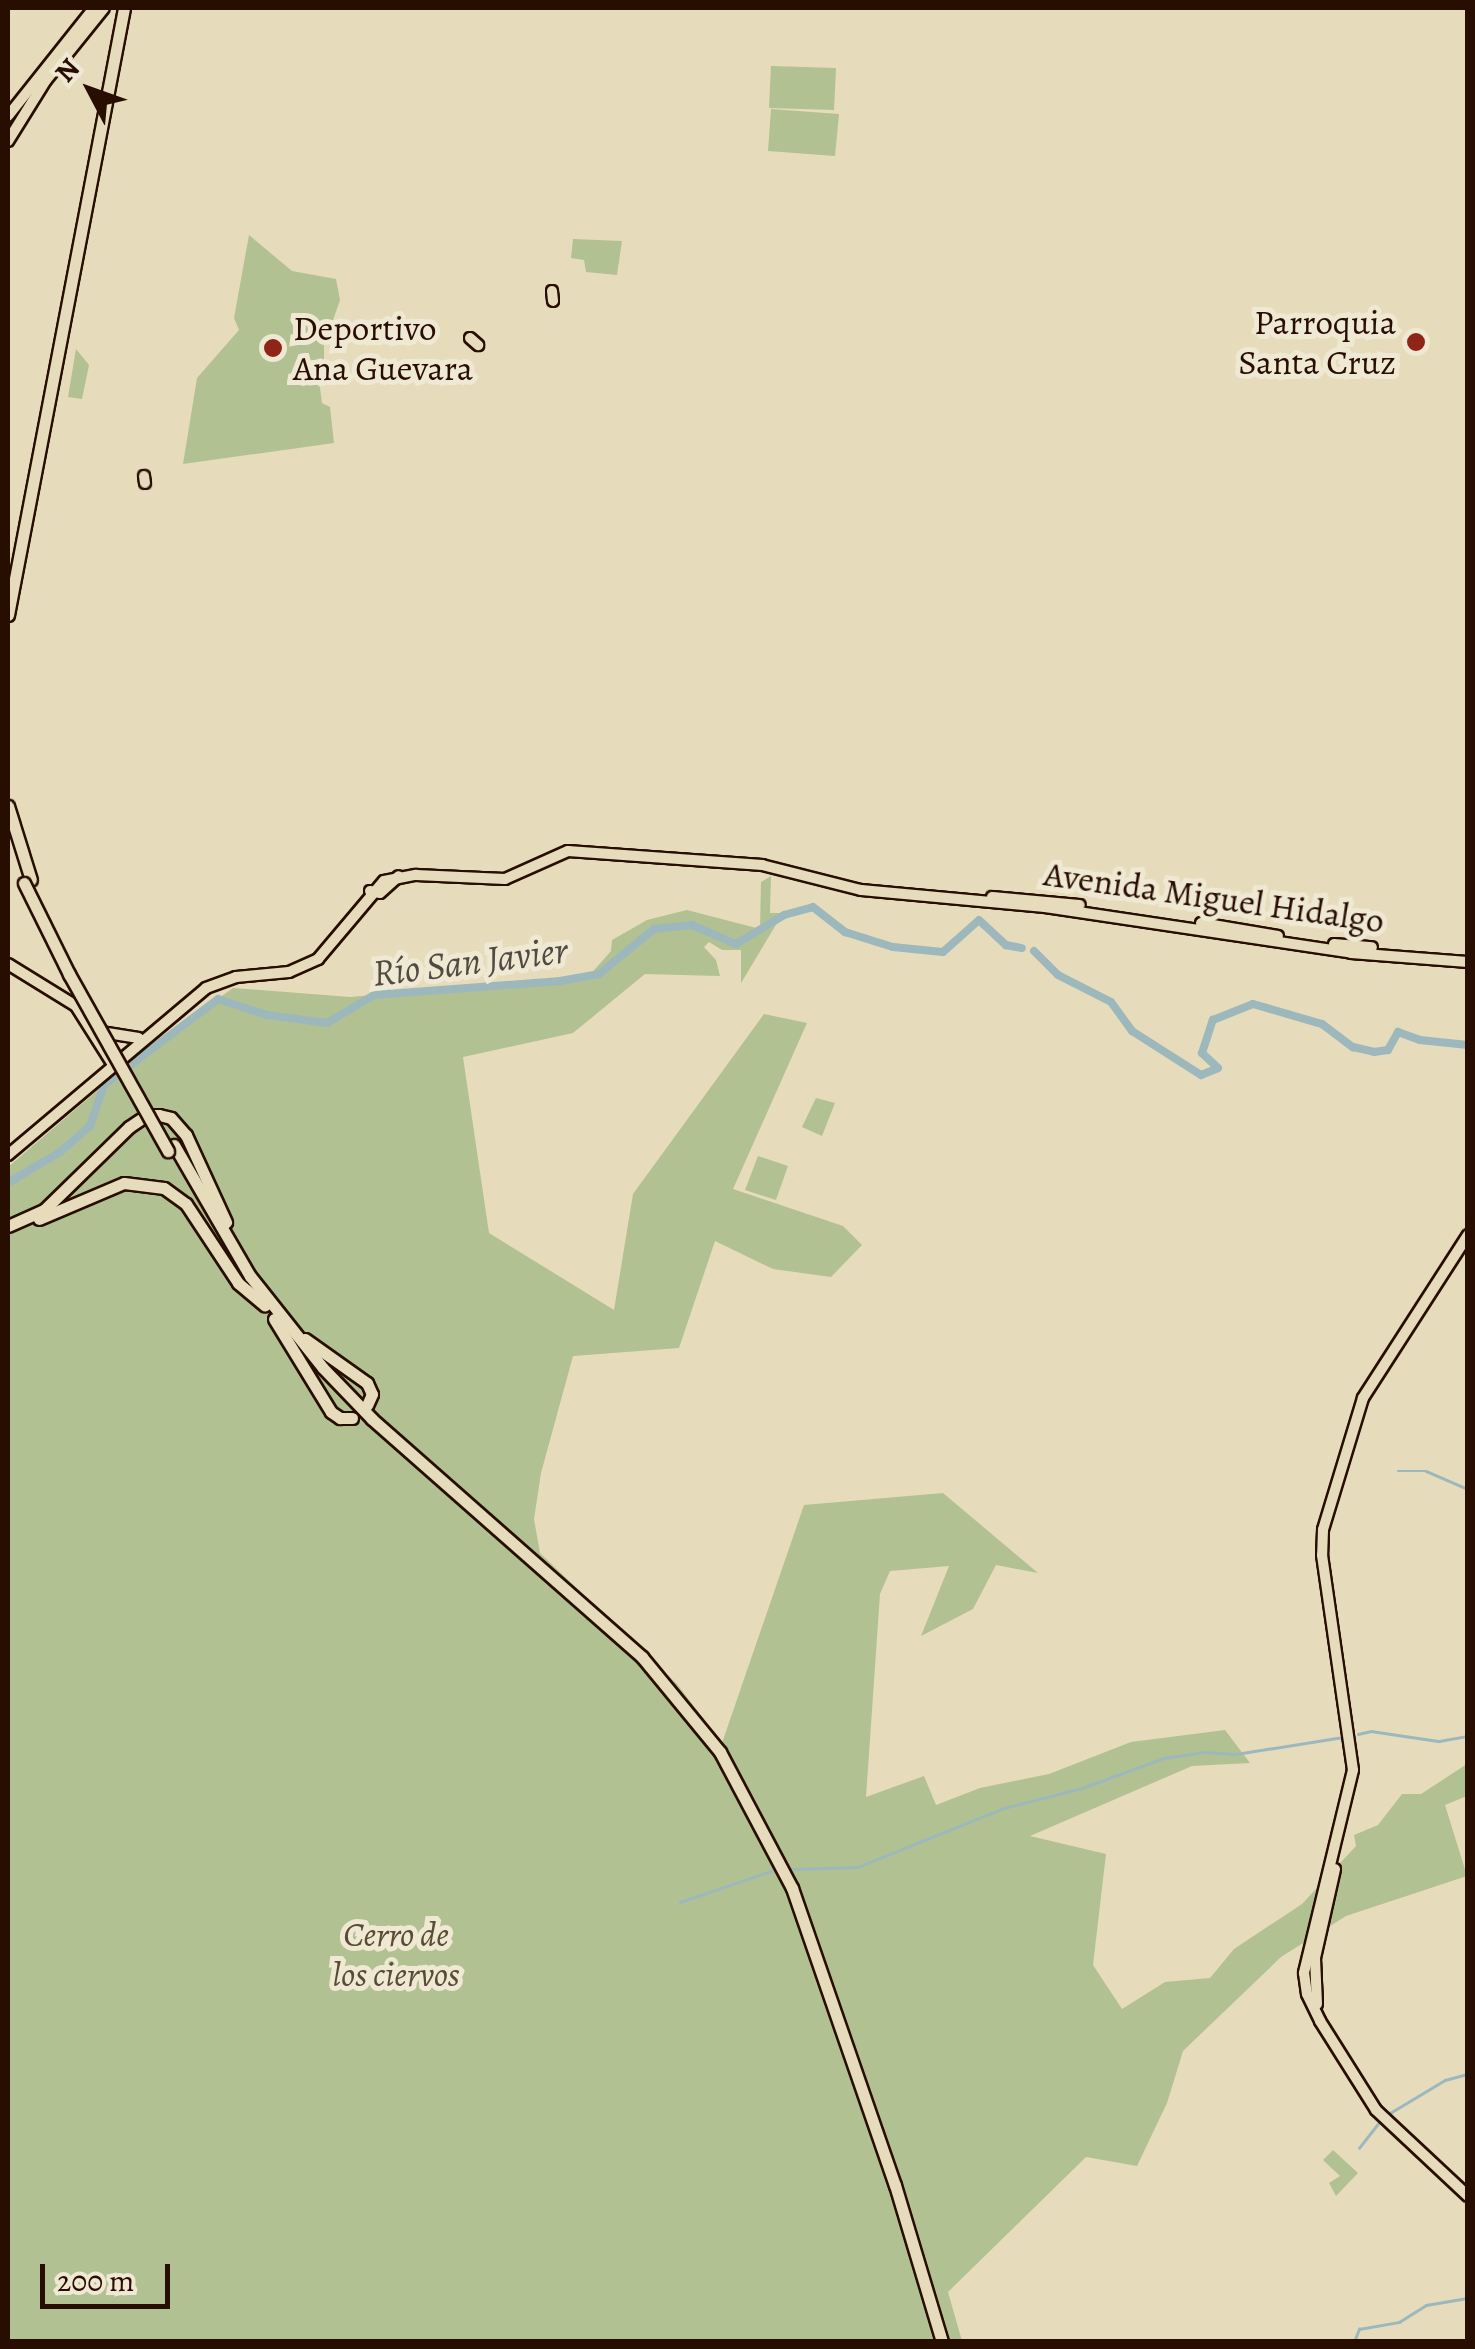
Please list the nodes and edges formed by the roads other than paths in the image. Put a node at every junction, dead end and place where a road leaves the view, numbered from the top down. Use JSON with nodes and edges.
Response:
{"nodes":[{"id":1,"x":94,"y":8,"type":"edge"},
{"id":2,"x":104,"y":8,"type":"edge"},
{"id":3,"x":120,"y":8,"type":"edge"},
{"id":4,"x":14,"y":117,"type":"edge"},
{"id":5,"x":8,"y":142,"type":"edge"},
{"id":6,"x":8,"y":584,"type":"edge"},
{"id":7,"x":8,"y":615,"type":"edge"},
{"id":8,"x":8,"y":806,"type":"edge"},
{"id":9,"x":8,"y":833,"type":"edge"},
{"id":10,"x":27,"y":882,"type":"junction"},
{"id":11,"x":954,"y":898,"type":"junction"},
{"id":12,"x":1468,"y":961,"type":"edge"},
{"id":13,"x":8,"y":964,"type":"edge"},
{"id":14,"x":90,"y":1026,"type":"junction"},
{"id":15,"x":143,"y":1037,"type":"junction"},
{"id":16,"x":113,"y":1064,"type":"junction"},
{"id":17,"x":95,"y":1082,"type":"junction"},
{"id":18,"x":171,"y":1148,"type":"junction"},
{"id":19,"x":8,"y":1152,"type":"edge"},
{"id":20,"x":8,"y":1229,"type":"edge"},
{"id":21,"x":1468,"y":1235,"type":"edge"},
{"id":22,"x":1468,"y":1244,"type":"edge"},
{"id":23,"x":250,"y":1276,"type":"junction"},
{"id":24,"x":264,"y":1306,"type":"junction"},
{"id":25,"x":276,"y":1317,"type":"junction"},
{"id":26,"x":366,"y":1405,"type":"dead end"},
{"id":27,"x":352,"y":1418,"type":"dead end"},
{"id":28,"x":1468,"y":2193,"type":"edge"},
{"id":29,"x":939,"y":2342,"type":"edge"}],
"edges":[{"from":1,"to":4,"type":"main road"},
{"from":2,"to":4,"type":"main road"},
{"from":3,"to":6,"type":"highway"},
{"from":3,"to":7,"type":"highway"},
{"from":4,"to":5,"type":"main road"},
{"from":8,"to":10,"type":"highway"},
{"from":9,"to":10,"type":"highway"},
{"from":10,"to":18,"type":"highway","bridge":true},
{"from":11,"to":12,"type":"main road","name":"Avenida Miguel Hidalgo"},
{"from":11,"to":12,"type":"main road","name":"Avenida Miguel Hidalgo"},
{"from":11,"to":15,"type":"main road"},
{"from":11,"to":15,"type":"main road"},
{"from":13,"to":14,"type":"main road"},
{"from":14,"to":15,"type":"main road"},
{"from":14,"to":16,"type":"main road"},
{"from":15,"to":16,"type":"main road"},
{"from":15,"to":17,"type":"main road"},
{"from":16,"to":17,"type":"main road"},
{"from":16,"to":19,"type":"main road"},
{"from":17,"to":19,"type":"main road"},
{"from":18,"to":23,"type":"highway"},
{"from":18,"to":24,"type":"highway"},
{"from":20,"to":23,"type":"highway"},
{"from":20,"to":24,"type":"highway"},
{"from":21,"to":28,"type":"main road"},
{"from":22,"to":28,"type":"main road"},
{"from":23,"to":25,"type":"highway"},
{"from":24,"to":25,"type":"highway"},
{"from":25,"to":26,"type":"highway"},
{"from":25,"to":27,"type":"highway"},
{"from":25,"to":29,"type":"highway"},
{"from":25,"to":29,"type":"highway"}]}
